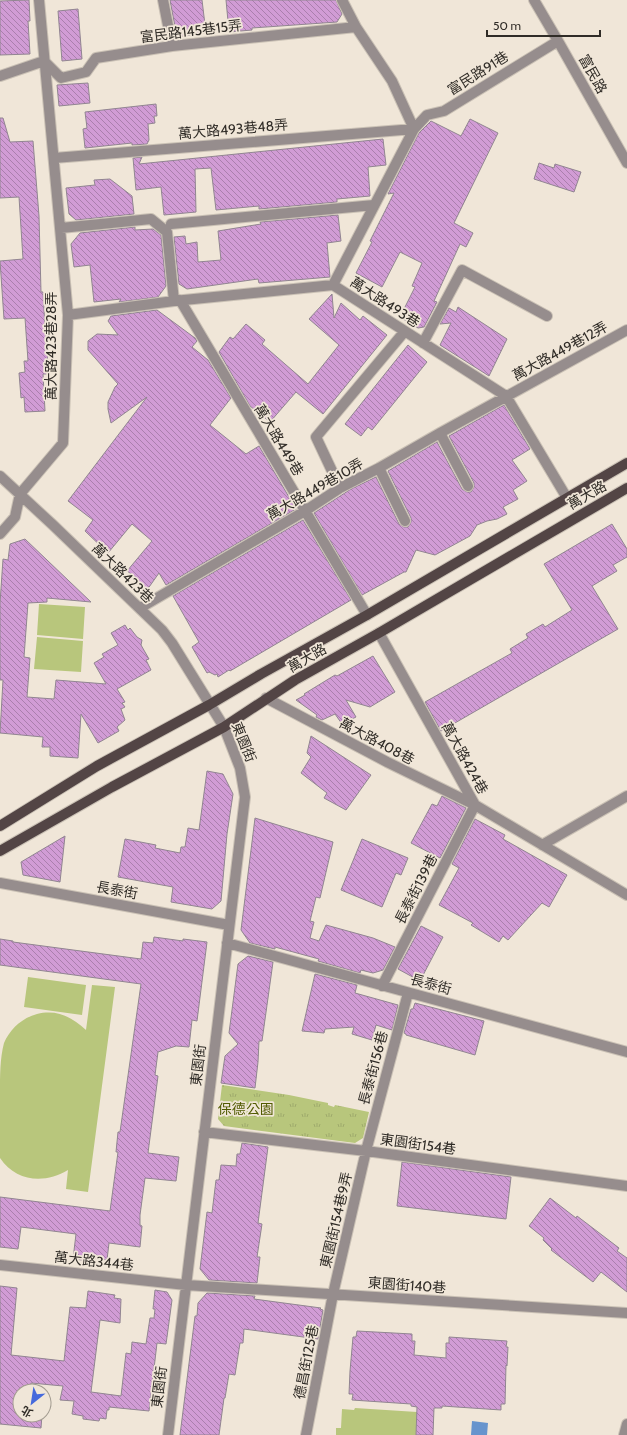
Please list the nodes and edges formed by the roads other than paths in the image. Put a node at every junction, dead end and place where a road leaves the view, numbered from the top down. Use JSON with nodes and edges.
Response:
{"nodes":[{"id":1,"x":40,"y":0,"type":"edge"},
{"id":2,"x":163,"y":0,"type":"edge"},
{"id":3,"x":342,"y":0,"type":"edge"},
{"id":4,"x":534,"y":0,"type":"edge"},
{"id":5,"x":356,"y":27,"type":"junction"},
{"id":6,"x":558,"y":40,"type":"junction"},
{"id":7,"x":172,"y":46,"type":"junction"},
{"id":8,"x":44,"y":61,"type":"junction"},
{"id":9,"x":0,"y":76,"type":"edge"},
{"id":10,"x":414,"y":129,"type":"junction"},
{"id":11,"x":54,"y":158,"type":"junction"},
{"id":12,"x":627,"y":163,"type":"edge"},
{"id":13,"x":374,"y":206,"type":"junction"},
{"id":14,"x":171,"y":224,"type":"dead end"},
{"id":15,"x":60,"y":228,"type":"junction"},
{"id":16,"x":333,"y":285,"type":"junction"},
{"id":17,"x":177,"y":301,"type":"junction"},
{"id":18,"x":68,"y":315,"type":"junction"},
{"id":19,"x":547,"y":316,"type":"dead end"},
{"id":20,"x":627,"y":330,"type":"edge"},
{"id":21,"x":405,"y":331,"type":"junction"},
{"id":22,"x":423,"y":343,"type":"junction"},
{"id":23,"x":506,"y":396,"type":"junction"},
{"id":24,"x":440,"y":432,"type":"junction"},
{"id":25,"x":627,"y":463,"type":"edge"},
{"id":26,"x":379,"y":468,"type":"junction"},
{"id":27,"x":0,"y":476,"type":"edge"},
{"id":28,"x":468,"y":486,"type":"dead end"},
{"id":29,"x":340,"y":488,"type":"junction"},
{"id":30,"x":627,"y":488,"type":"edge"},
{"id":31,"x":20,"y":494,"type":"junction"},
{"id":32,"x":567,"y":498,"type":"junction"},
{"id":33,"x":305,"y":512,"type":"junction"},
{"id":34,"x":406,"y":521,"type":"dead end"},
{"id":35,"x":0,"y":534,"type":"edge"},
{"id":36,"x":140,"y":608,"type":"junction"},
{"id":37,"x":367,"y":614,"type":"junction"},
{"id":38,"x":379,"y":633,"type":"junction"},
{"id":39,"x":266,"y":698,"type":"junction"},
{"id":40,"x":209,"y":705,"type":"junction"},
{"id":41,"x":224,"y":727,"type":"junction"},
{"id":42,"x":627,"y":796,"type":"edge"},
{"id":43,"x":475,"y":806,"type":"junction"},
{"id":44,"x":0,"y":826,"type":"edge"},
{"id":45,"x":542,"y":845,"type":"junction"},
{"id":46,"x":0,"y":852,"type":"edge"},
{"id":47,"x":0,"y":883,"type":"edge"},
{"id":48,"x":627,"y":895,"type":"edge"},
{"id":49,"x":229,"y":925,"type":"junction"},
{"id":50,"x":227,"y":943,"type":"junction"},
{"id":51,"x":382,"y":986,"type":"junction"},
{"id":52,"x":408,"y":993,"type":"junction"},
{"id":53,"x":627,"y":1052,"type":"edge"},
{"id":54,"x":204,"y":1132,"type":"junction"},
{"id":55,"x":366,"y":1151,"type":"junction"},
{"id":56,"x":627,"y":1186,"type":"edge"},
{"id":57,"x":0,"y":1265,"type":"edge"},
{"id":58,"x":186,"y":1285,"type":"junction"},
{"id":59,"x":333,"y":1294,"type":"junction"},
{"id":60,"x":627,"y":1313,"type":"edge"},
{"id":61,"x":627,"y":1424,"type":"edge"},
{"id":62,"x":168,"y":1435,"type":"edge"},
{"id":63,"x":306,"y":1435,"type":"edge"},
{"id":64,"x":624,"y":1435,"type":"edge"}],
"edges":[{"from":1,"to":8,"type":"street","name":"萬大路423巷28弄"},
{"from":2,"to":7,"type":"street"},
{"from":3,"to":5,"type":"street"},
{"from":4,"to":6,"type":"street","name":"富民路"},
{"from":5,"to":7,"type":"street","name":"富民路145巷15弄"},
{"from":5,"to":10,"type":"street"},
{"from":6,"to":10,"type":"street","name":"富民路91巷"},
{"from":6,"to":12,"type":"street","name":"富民路"},
{"from":7,"to":8,"type":"street","name":"富民路145巷15弄"},
{"from":8,"to":9,"type":"street"},
{"from":8,"to":11,"type":"street","name":"萬大路423巷28弄"},
{"from":10,"to":11,"type":"street","name":"萬大路493巷48弄"},
{"from":10,"to":13,"type":"street","name":"富民路91巷"},
{"from":11,"to":15,"type":"street","name":"萬大路423巷28弄"},
{"from":13,"to":14,"type":"street"},
{"from":13,"to":16,"type":"street","name":"富民路91巷"},
{"from":15,"to":17,"type":"street"},
{"from":15,"to":18,"type":"street","name":"萬大路423巷28弄"},
{"from":16,"to":17,"type":"street","name":"萬大路493巷"},
{"from":16,"to":21,"type":"street","name":"萬大路493巷"},
{"from":17,"to":18,"type":"street","name":"萬大路493巷"},
{"from":17,"to":33,"type":"street","name":"萬大路449巷"},
{"from":18,"to":31,"type":"street","name":"萬大路423巷28弄"},
{"from":19,"to":22,"type":"street"},
{"from":20,"to":23,"type":"street","name":"萬大路449巷12弄"},
{"from":21,"to":22,"type":"street","name":"萬大路493巷"},
{"from":21,"to":29,"type":"street"},
{"from":22,"to":23,"type":"street","name":"萬大路493巷"},
{"from":23,"to":24,"type":"street","name":"萬大路449巷10弄"},
{"from":23,"to":32,"type":"street","name":"萬大路493巷"},
{"from":24,"to":26,"type":"street","name":"萬大路449巷10弄"},
{"from":24,"to":28,"type":"street"},
{"from":25,"to":32,"type":"main road","name":"萬大路"},
{"from":26,"to":29,"type":"street","name":"萬大路449巷10弄"},
{"from":26,"to":34,"type":"street"},
{"from":27,"to":31,"type":"street","name":"萬大路423巷"},
{"from":29,"to":33,"type":"street","name":"萬大路449巷10弄"},
{"from":30,"to":38,"type":"main road","name":"萬大路"},
{"from":31,"to":35,"type":"street"},
{"from":31,"to":36,"type":"street","name":"萬大路423巷"},
{"from":32,"to":37,"type":"main road","name":"萬大路"},
{"from":33,"to":36,"type":"street","name":"萬大路449巷10弄"},
{"from":33,"to":37,"type":"street","name":"萬大路449巷"},
{"from":36,"to":40,"type":"street","name":"萬大路423巷"},
{"from":37,"to":40,"type":"main road","name":"萬大路"},
{"from":38,"to":39,"type":"main road","name":"萬大路"},
{"from":38,"to":43,"type":"street","name":"萬大路424巷"},
{"from":39,"to":41,"type":"main road","name":"萬大路"},
{"from":39,"to":43,"type":"street","name":"萬大路408巷"},
{"from":40,"to":41,"type":"street","name":"東園街"},
{"from":40,"to":44,"type":"main road","name":"萬大路"},
{"from":41,"to":46,"type":"main road","name":"萬大路"},
{"from":41,"to":49,"type":"street","name":"東園街"},
{"from":42,"to":45,"type":"street"},
{"from":43,"to":45,"type":"street","name":"萬大路424巷"},
{"from":43,"to":51,"type":"street","name":"長泰街139巷"},
{"from":45,"to":48,"type":"street","name":"萬大路424巷"},
{"from":47,"to":49,"type":"street","name":"長泰街"},
{"from":49,"to":50,"type":"street","name":"東園街"},
{"from":50,"to":51,"type":"street","name":"長泰街"},
{"from":50,"to":54,"type":"street","name":"東園街"},
{"from":51,"to":52,"type":"street","name":"長泰街"},
{"from":52,"to":53,"type":"street","name":"長泰街"},
{"from":52,"to":55,"type":"street","name":"長泰街156巷"},
{"from":54,"to":55,"type":"street","name":"東園街154巷"},
{"from":54,"to":58,"type":"street","name":"東園街"},
{"from":55,"to":56,"type":"street","name":"東園街154巷"},
{"from":55,"to":59,"type":"street","name":"東園街154巷9弄"},
{"from":57,"to":58,"type":"street","name":"萬大路344巷"},
{"from":58,"to":59,"type":"street","name":"東園街140巷"},
{"from":58,"to":62,"type":"street","name":"東園街"},
{"from":59,"to":60,"type":"street","name":"東園街140巷"},
{"from":59,"to":63,"type":"street","name":"德昌街125巷"},
{"from":61,"to":64,"type":"street"}]}
